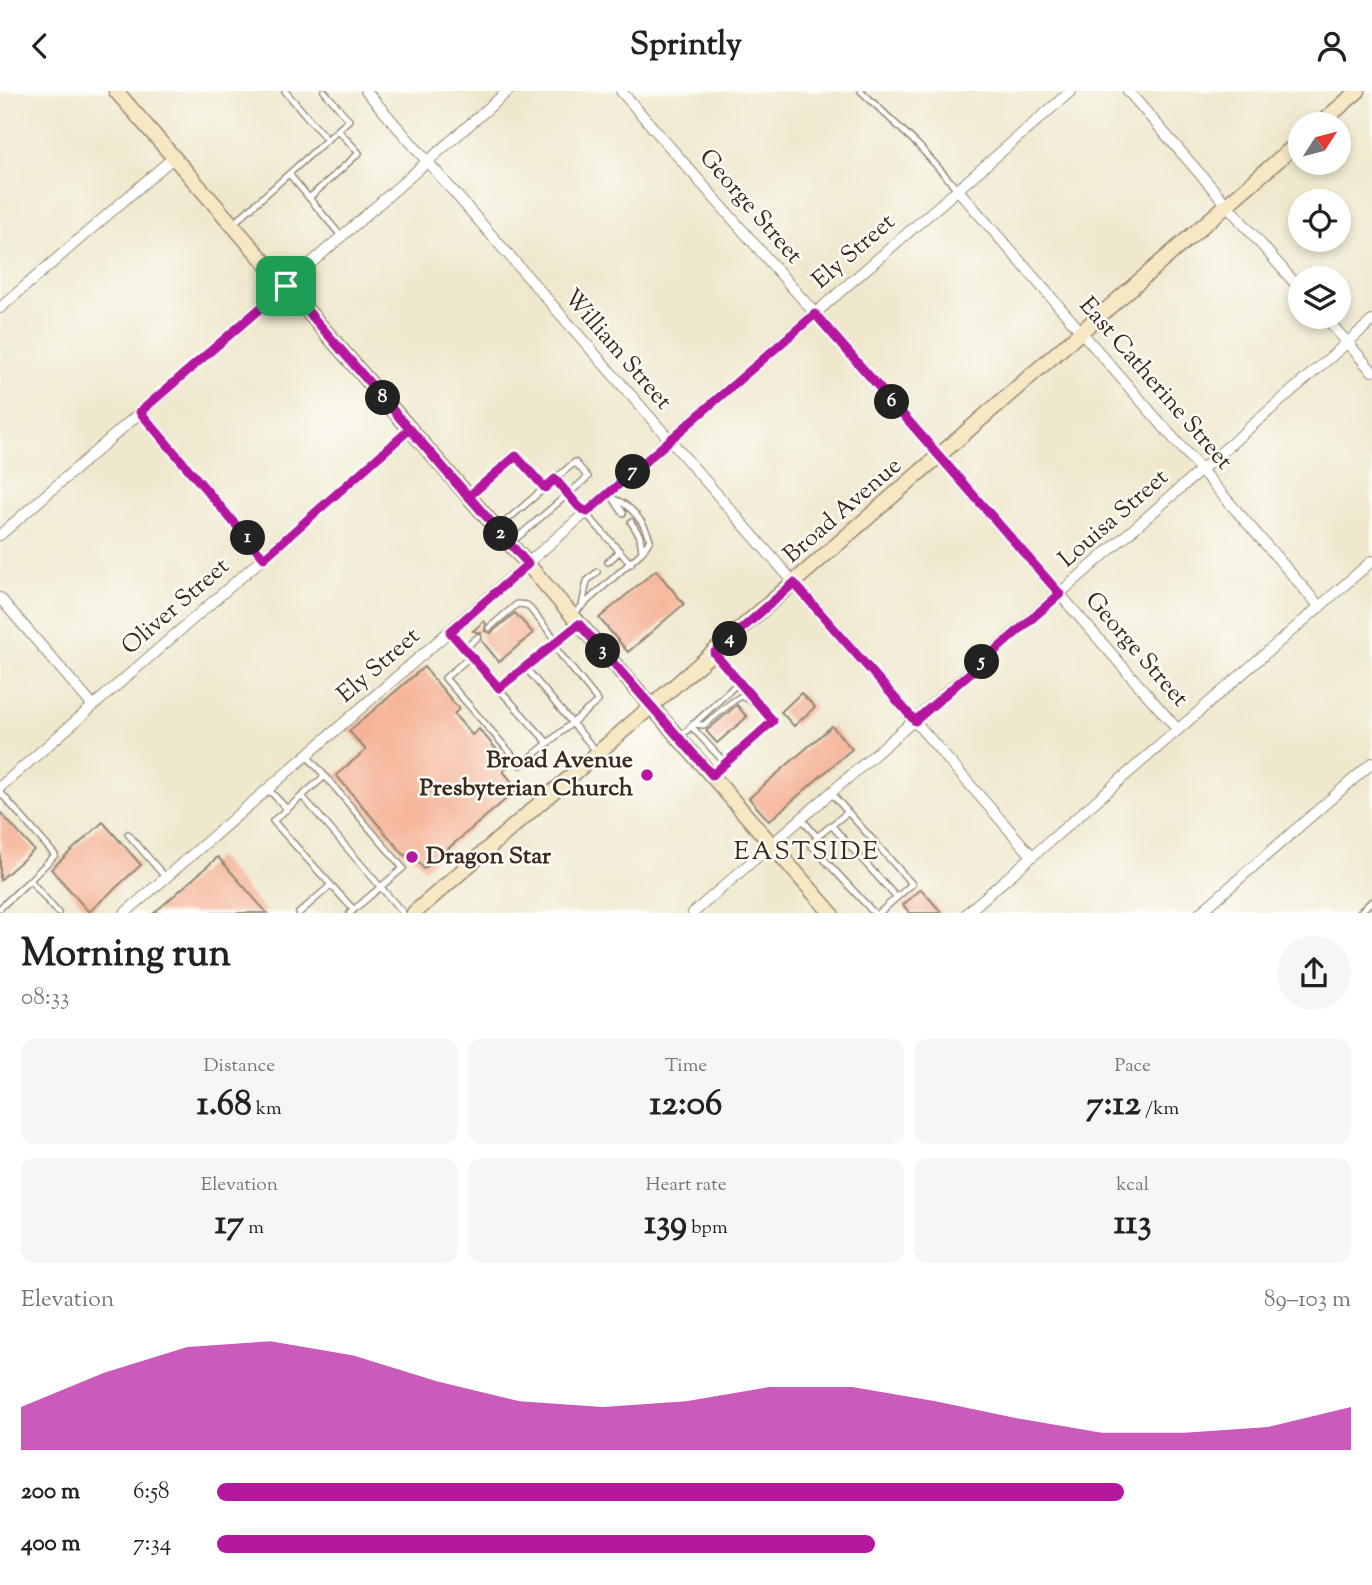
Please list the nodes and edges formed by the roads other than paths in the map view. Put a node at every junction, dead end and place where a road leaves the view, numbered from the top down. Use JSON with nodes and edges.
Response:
{"nodes":[{"id":1,"x":116,"y":91,"type":"edge"},
{"id":2,"x":285,"y":91,"type":"edge"},
{"id":3,"x":324,"y":91,"type":"edge"},
{"id":4,"x":366,"y":91,"type":"edge"},
{"id":5,"x":508,"y":91,"type":"edge"},
{"id":6,"x":621,"y":91,"type":"edge"},
{"id":7,"x":861,"y":91,"type":"edge"},
{"id":8,"x":1071,"y":91,"type":"edge"},
{"id":9,"x":1128,"y":91,"type":"edge"},
{"id":10,"x":1358,"y":91,"type":"edge"},
{"id":11,"x":1334,"y":112,"type":"edge"},
{"id":12,"x":338,"y":130,"type":"junction"},
{"id":13,"x":327,"y":140,"type":"junction"},
{"id":14,"x":1288,"y":152,"type":"edge"},
{"id":15,"x":174,"y":157,"type":"junction"},
{"id":16,"x":426,"y":162,"type":"junction"},
{"id":17,"x":289,"y":174,"type":"junction"},
{"id":18,"x":958,"y":190,"type":"junction"},
{"id":19,"x":309,"y":198,"type":"junction"},
{"id":20,"x":1227,"y":205,"type":"junction"},
{"id":21,"x":232,"y":224,"type":"junction"},
{"id":22,"x":342,"y":237,"type":"junction"},
{"id":23,"x":1288,"y":275,"type":"edge"},
{"id":24,"x":286,"y":286,"type":"junction"},
{"id":25,"x":0,"y":308,"type":"edge"},
{"id":26,"x":815,"y":314,"type":"junction"},
{"id":27,"x":1372,"y":320,"type":"edge"},
{"id":28,"x":1336,"y":329,"type":"edge"},
{"id":29,"x":1082,"y":333,"type":"junction"},
{"id":30,"x":1347,"y":342,"type":"junction"},
{"id":31,"x":1372,"y":371,"type":"edge"},
{"id":32,"x":140,"y":412,"type":"junction"},
{"id":33,"x":410,"y":429,"type":"junction"},
{"id":34,"x":669,"y":441,"type":"junction"},
{"id":35,"x":940,"y":457,"type":"junction"},
{"id":36,"x":1201,"y":470,"type":"junction"},
{"id":37,"x":555,"y":479,"type":"junction"},
{"id":38,"x":545,"y":488,"type":"junction"},
{"id":39,"x":568,"y":494,"type":"junction"},
{"id":40,"x":612,"y":496,"type":"junction"},
{"id":41,"x":468,"y":497,"type":"junction"},
{"id":42,"x":587,"y":512,"type":"junction"},
{"id":43,"x":623,"y":513,"type":"dead end"},
{"id":44,"x":631,"y":522,"type":"dead end"},
{"id":45,"x":497,"y":529,"type":"junction"},
{"id":46,"x":0,"y":535,"type":"edge"},
{"id":47,"x":510,"y":544,"type":"junction"},
{"id":48,"x":620,"y":551,"type":"junction"},
{"id":49,"x":642,"y":552,"type":"junction"},
{"id":50,"x":264,"y":558,"type":"junction"},
{"id":51,"x":1372,"y":561,"type":"edge"},
{"id":52,"x":608,"y":562,"type":"dead end"},
{"id":53,"x":528,"y":564,"type":"junction"},
{"id":54,"x":631,"y":564,"type":"junction"},
{"id":55,"x":597,"y":572,"type":"dead end"},
{"id":56,"x":794,"y":583,"type":"junction"},
{"id":57,"x":1060,"y":594,"type":"junction"},
{"id":58,"x":0,"y":598,"type":"edge"},
{"id":59,"x":1320,"y":607,"type":"junction"},
{"id":60,"x":578,"y":615,"type":"junction"},
{"id":61,"x":489,"y":628,"type":"dead end"},
{"id":62,"x":450,"y":632,"type":"junction"},
{"id":63,"x":478,"y":637,"type":"dead end"},
{"id":64,"x":555,"y":643,"type":"junction"},
{"id":65,"x":464,"y":649,"type":"junction"},
{"id":66,"x":714,"y":653,"type":"junction"},
{"id":67,"x":471,"y":656,"type":"junction"},
{"id":68,"x":525,"y":667,"type":"junction"},
{"id":69,"x":739,"y":682,"type":"junction"},
{"id":70,"x":499,"y":688,"type":"junction"},
{"id":71,"x":93,"y":706,"type":"junction"},
{"id":72,"x":652,"y":707,"type":"junction"},
{"id":73,"x":765,"y":713,"type":"junction"},
{"id":74,"x":915,"y":721,"type":"junction"},
{"id":75,"x":572,"y":723,"type":"junction"},
{"id":76,"x":692,"y":725,"type":"junction"},
{"id":77,"x":1178,"y":730,"type":"junction"},
{"id":78,"x":679,"y":738,"type":"junction"},
{"id":79,"x":548,"y":743,"type":"junction"},
{"id":80,"x":598,"y":754,"type":"junction"},
{"id":81,"x":307,"y":755,"type":"junction"},
{"id":82,"x":725,"y":763,"type":"junction"},
{"id":83,"x":1372,"y":763,"type":"edge"},
{"id":84,"x":712,"y":775,"type":"junction"},
{"id":85,"x":325,"y":776,"type":"junction"},
{"id":86,"x":268,"y":789,"type":"junction"},
{"id":87,"x":0,"y":790,"type":"edge"},
{"id":88,"x":831,"y":793,"type":"junction"},
{"id":89,"x":302,"y":796,"type":"junction"},
{"id":90,"x":287,"y":809,"type":"junction"},
{"id":91,"x":848,"y":812,"type":"junction"},
{"id":92,"x":802,"y":819,"type":"junction"},
{"id":93,"x":832,"y":826,"type":"junction"},
{"id":94,"x":128,"y":834,"type":"dead end"},
{"id":95,"x":817,"y":837,"type":"junction"},
{"id":96,"x":771,"y":845,"type":"junction"},
{"id":97,"x":1032,"y":856,"type":"junction"},
{"id":98,"x":166,"y":878,"type":"junction"},
{"id":99,"x":30,"y":880,"type":"junction"},
{"id":100,"x":331,"y":885,"type":"junction"},
{"id":101,"x":380,"y":887,"type":"junction"},
{"id":102,"x":896,"y":897,"type":"junction"},
{"id":103,"x":1372,"y":901,"type":"edge"},
{"id":104,"x":0,"y":908,"type":"edge"},
{"id":105,"x":824,"y":911,"type":"edge"},
{"id":106,"x":352,"y":912,"type":"edge"},
{"id":107,"x":4,"y":913,"type":"edge"},
{"id":108,"x":58,"y":913,"type":"edge"},
{"id":109,"x":125,"y":913,"type":"edge"},
{"id":110,"x":299,"y":913,"type":"edge"},
{"id":111,"x":403,"y":913,"type":"edge"},
{"id":112,"x":414,"y":913,"type":"edge"},
{"id":113,"x":693,"y":913,"type":"edge"},
{"id":114,"x":874,"y":913,"type":"edge"},
{"id":115,"x":879,"y":913,"type":"edge"},
{"id":116,"x":967,"y":913,"type":"edge"},
{"id":117,"x":1200,"y":913,"type":"edge"},
{"id":118,"x":1359,"y":913,"type":"edge"}],
"edges":[{"from":1,"to":15,"type":"main road"},
{"from":2,"to":13,"type":"lane"},
{"from":3,"to":12,"type":"lane"},
{"from":4,"to":16,"type":"street","name":"William Street"},
{"from":5,"to":16,"type":"street"},
{"from":6,"to":26,"type":"street","name":"George Street"},
{"from":7,"to":18,"type":"lane"},
{"from":8,"to":18,"type":"street","name":"Ely Street"},
{"from":9,"to":20,"type":"street"},
{"from":10,"to":11,"type":"main road"},
{"from":12,"to":13,"type":"lane"},
{"from":12,"to":19,"type":"lane"},
{"from":13,"to":17,"type":"lane"},
{"from":14,"to":20,"type":"main road","name":"Broad Avenue"},
{"from":15,"to":21,"type":"main road"},
{"from":15,"to":25,"type":"street"},
{"from":16,"to":22,"type":"street"},
{"from":16,"to":34,"type":"street","name":"William Street"},
{"from":17,"to":19,"type":"lane"},
{"from":17,"to":21,"type":"lane"},
{"from":18,"to":26,"type":"street","name":"Ely Street"},
{"from":18,"to":29,"type":"street","name":"East Catherine Street"},
{"from":19,"to":22,"type":"lane"},
{"from":20,"to":23,"type":"street"},
{"from":20,"to":29,"type":"main road","name":"Broad Avenue"},
{"from":21,"to":24,"type":"main road"},
{"from":22,"to":24,"type":"street"},
{"from":24,"to":32,"type":"street"},
{"from":24,"to":33,"type":"main road"},
{"from":26,"to":34,"type":"street","name":"Ely Street"},
{"from":26,"to":35,"type":"street","name":"George Street"},
{"from":27,"to":30,"type":"street","name":"Louisa Street"},
{"from":28,"to":30,"type":"street"},
{"from":29,"to":35,"type":"main road","name":"Broad Avenue"},
{"from":29,"to":36,"type":"street","name":"East Catherine Street"},
{"from":30,"to":31,"type":"street"},
{"from":30,"to":36,"type":"street","name":"Louisa Street"},
{"from":32,"to":46,"type":"street"},
{"from":32,"to":50,"type":"street"},
{"from":33,"to":41,"type":"main road"},
{"from":33,"to":50,"type":"street","name":"Oliver Street"},
{"from":34,"to":40,"type":"street","name":"Ely Street"},
{"from":34,"to":56,"type":"street","name":"William Street"},
{"from":35,"to":56,"type":"main road","name":"Broad Avenue"},
{"from":35,"to":57,"type":"street","name":"George Street"},
{"from":36,"to":57,"type":"street","name":"Louisa Street"},
{"from":36,"to":59,"type":"street","name":"East Catherine Street"},
{"from":37,"to":38,"type":"lane"},
{"from":37,"to":39,"type":"lane"},
{"from":37,"to":39,"type":"lane"},
{"from":38,"to":41,"type":"lane"},
{"from":38,"to":45,"type":"lane"},
{"from":39,"to":42,"type":"lane"},
{"from":39,"to":47,"type":"lane"},
{"from":40,"to":42,"type":"street","name":"Ely Street"},
{"from":40,"to":43,"type":"lane"},
{"from":40,"to":49,"type":"lane"},
{"from":41,"to":45,"type":"main road"},
{"from":42,"to":48,"type":"lane"},
{"from":42,"to":53,"type":"street","name":"Ely Street"},
{"from":44,"to":49,"type":"lane"},
{"from":45,"to":47,"type":"main road"},
{"from":47,"to":53,"type":"main road"},
{"from":48,"to":52,"type":"lane"},
{"from":48,"to":54,"type":"lane"},
{"from":49,"to":54,"type":"lane"},
{"from":50,"to":71,"type":"street","name":"Oliver Street"},
{"from":51,"to":59,"type":"street"},
{"from":53,"to":60,"type":"main road"},
{"from":53,"to":62,"type":"street","name":"Ely Street"},
{"from":54,"to":60,"type":"lane"},
{"from":55,"to":60,"type":"lane"},
{"from":56,"to":66,"type":"main road","name":"Broad Avenue"},
{"from":56,"to":74,"type":"street","name":"William Street"},
{"from":57,"to":74,"type":"street","name":"Louisa Street"},
{"from":57,"to":77,"type":"street","name":"George Street"},
{"from":58,"to":71,"type":"street"},
{"from":59,"to":77,"type":"street"},
{"from":60,"to":64,"type":"lane"},
{"from":60,"to":72,"type":"main road"},
{"from":61,"to":64,"type":"lane"},
{"from":62,"to":65,"type":"lane"},
{"from":62,"to":81,"type":"street","name":"Ely Street"},
{"from":63,"to":65,"type":"lane"},
{"from":64,"to":68,"type":"lane"},
{"from":64,"to":75,"type":"lane"},
{"from":65,"to":67,"type":"lane"},
{"from":66,"to":69,"type":"lane"},
{"from":66,"to":72,"type":"main road","name":"Broad Avenue"},
{"from":67,"to":70,"type":"lane"},
{"from":67,"to":79,"type":"lane"},
{"from":68,"to":70,"type":"lane"},
{"from":68,"to":75,"type":"lane"},
{"from":69,"to":73,"type":"lane"},
{"from":69,"to":76,"type":"lane"},
{"from":70,"to":79,"type":"lane"},
{"from":71,"to":87,"type":"street","name":"Oliver Street"},
{"from":72,"to":78,"type":"main road"},
{"from":72,"to":80,"type":"main road","name":"Broad Avenue"},
{"from":73,"to":76,"type":"lane"},
{"from":73,"to":82,"type":"lane"},
{"from":74,"to":88,"type":"street","name":"Louisa Street"},
{"from":74,"to":97,"type":"street","name":"William Street"},
{"from":75,"to":79,"type":"lane"},
{"from":75,"to":80,"type":"lane"},
{"from":76,"to":78,"type":"lane"},
{"from":76,"to":82,"type":"lane"},
{"from":77,"to":97,"type":"street"},
{"from":78,"to":84,"type":"main road"},
{"from":80,"to":112,"type":"main road","name":"Broad Avenue"},
{"from":81,"to":85,"type":"lane"},
{"from":81,"to":86,"type":"street","name":"Ely Street"},
{"from":82,"to":84,"type":"lane"},
{"from":83,"to":117,"type":"street"},
{"from":84,"to":96,"type":"main road"},
{"from":85,"to":89,"type":"lane"},
{"from":85,"to":101,"type":"lane"},
{"from":86,"to":90,"type":"lane"},
{"from":86,"to":98,"type":"street","name":"Ely Street"},
{"from":87,"to":99,"type":"lane"},
{"from":88,"to":91,"type":"lane"},
{"from":88,"to":92,"type":"street","name":"Louisa Street"},
{"from":89,"to":90,"type":"lane"},
{"from":89,"to":101,"type":"lane"},
{"from":90,"to":100,"type":"lane"},
{"from":91,"to":93,"type":"lane"},
{"from":91,"to":102,"type":"lane"},
{"from":92,"to":95,"type":"lane"},
{"from":92,"to":96,"type":"street","name":"Louisa Street"},
{"from":93,"to":95,"type":"lane"},
{"from":93,"to":102,"type":"lane"},
{"from":94,"to":98,"type":"lane"},
{"from":95,"to":114,"type":"lane"},
{"from":96,"to":105,"type":"main road"},
{"from":96,"to":113,"type":"street","name":"Louisa Street"},
{"from":97,"to":116,"type":"street"},
{"from":98,"to":109,"type":"street","name":"Ely Street"},
{"from":99,"to":104,"type":"lane"},
{"from":99,"to":108,"type":"lane"},
{"from":100,"to":106,"type":"lane"},
{"from":100,"to":110,"type":"lane"},
{"from":101,"to":106,"type":"lane"},
{"from":101,"to":111,"type":"lane"},
{"from":102,"to":115,"type":"lane"},
{"from":103,"to":118,"type":"lane"},
{"from":104,"to":107,"type":"lane"}]}
